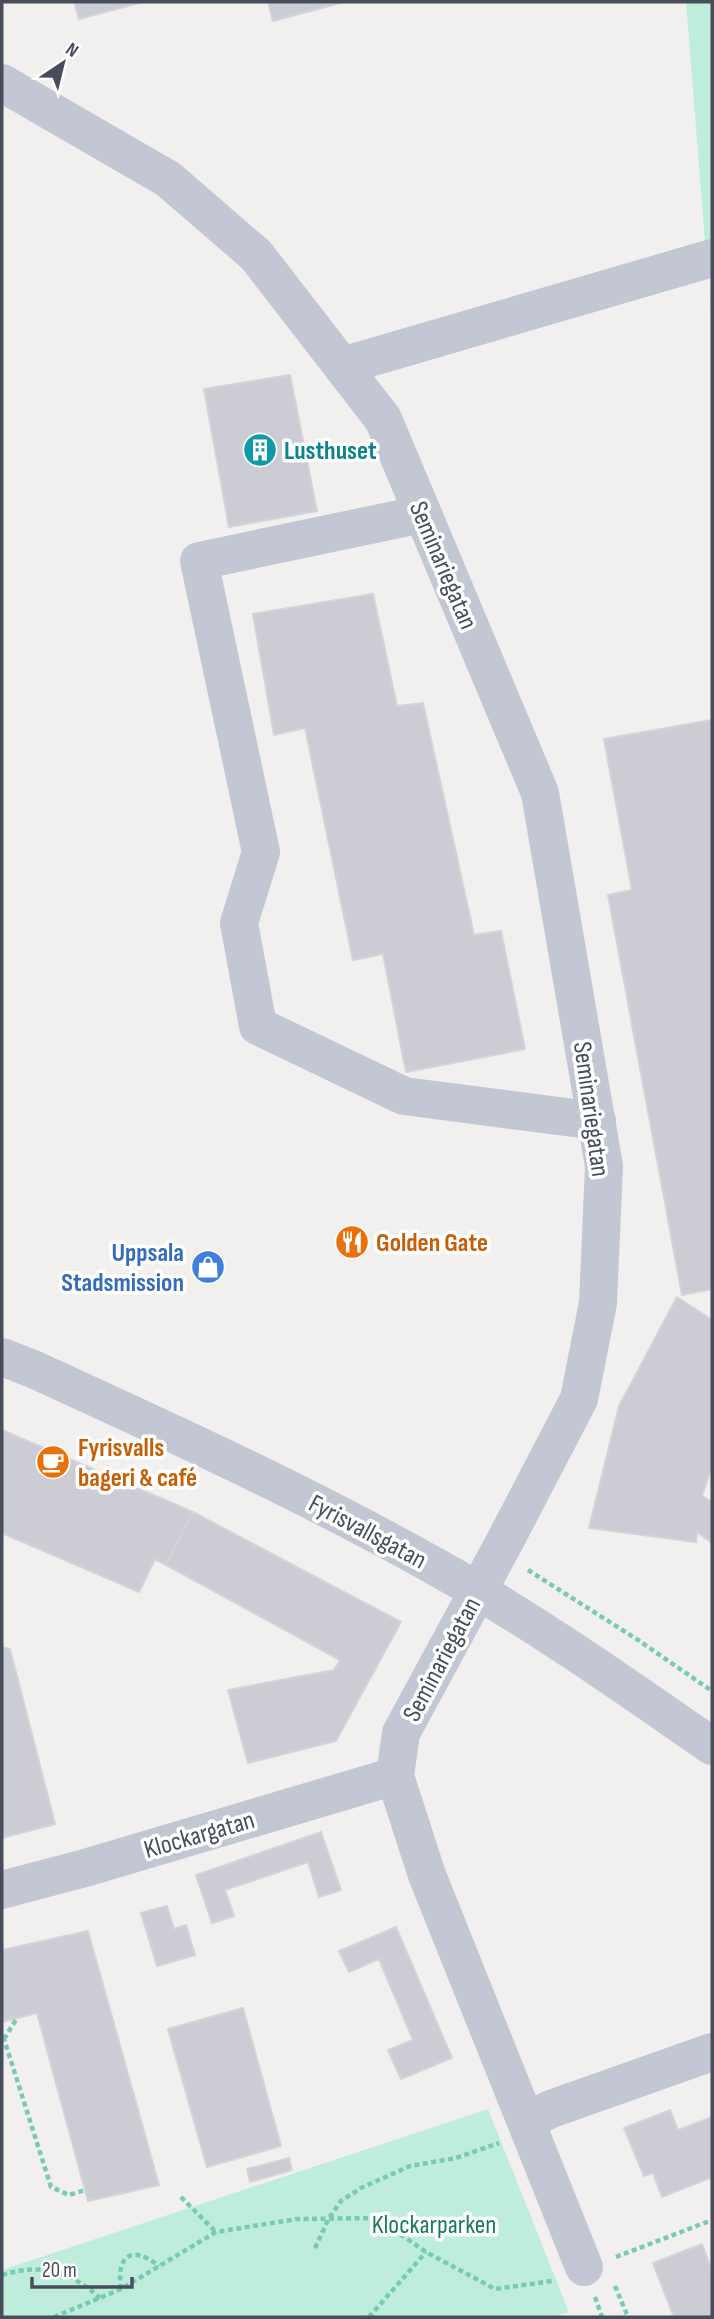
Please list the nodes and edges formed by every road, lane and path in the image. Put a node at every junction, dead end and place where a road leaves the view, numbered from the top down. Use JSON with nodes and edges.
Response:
{"nodes":[{"id":1,"x":2,"y":83,"type":"edge"},
{"id":2,"x":712,"y":257,"type":"edge"},
{"id":3,"x":342,"y":366,"type":"junction"},
{"id":4,"x":423,"y":514,"type":"junction"},
{"id":5,"x":597,"y":1121,"type":"junction"},
{"id":6,"x":2,"y":1357,"type":"edge"},
{"id":7,"x":477,"y":1591,"type":"junction"},
{"id":8,"x":712,"y":1746,"type":"edge"},
{"id":9,"x":395,"y":1776,"type":"junction"},
{"id":10,"x":2,"y":1890,"type":"edge"},
{"id":11,"x":17,"y":2018,"type":"dead end"},
{"id":12,"x":3,"y":2040,"type":"edge"},
{"id":13,"x":712,"y":2052,"type":"edge"},
{"id":14,"x":527,"y":2121,"type":"junction"},
{"id":15,"x":85,"y":2190,"type":"dead end"},
{"id":16,"x":181,"y":2197,"type":"dead end"},
{"id":17,"x":329,"y":2218,"type":"junction"},
{"id":18,"x":712,"y":2220,"type":"edge"},
{"id":19,"x":216,"y":2232,"type":"junction"},
{"id":20,"x":316,"y":2248,"type":"dead end"},
{"id":21,"x":426,"y":2252,"type":"junction"},
{"id":22,"x":595,"y":2264,"type":"junction"},
{"id":23,"x":159,"y":2266,"type":"junction"},
{"id":24,"x":2,"y":2275,"type":"edge"},
{"id":25,"x":121,"y":2289,"type":"junction"},
{"id":26,"x":100,"y":2298,"type":"junction"},
{"id":27,"x":54,"y":2317,"type":"edge"},
{"id":28,"x":369,"y":2317,"type":"edge"}],
"edges":[{"from":1,"to":3,"type":"street","name":"Seminariegatan"},
{"from":2,"to":3,"type":"street"},
{"from":3,"to":4,"type":"street","name":"Seminariegatan"},
{"from":4,"to":5,"type":"street","name":"Seminariegatan"},
{"from":4,"to":5,"type":"street"},
{"from":5,"to":7,"type":"street","name":"Seminariegatan"},
{"from":6,"to":7,"type":"street","name":"Fyrisvallsgatan"},
{"from":7,"to":8,"type":"street","name":"Fyrisvallsgatan"},
{"from":7,"to":9,"type":"street","name":"Seminariegatan"},
{"from":9,"to":10,"type":"street","name":"Klockargatan"},
{"from":9,"to":14,"type":"street","name":"Seminariegatan"},
{"from":11,"to":12,"type":"path"},
{"from":12,"to":15,"type":"path"},
{"from":13,"to":14,"type":"street"},
{"from":14,"to":17,"type":"path"},
{"from":14,"to":22,"type":"street","name":"Seminariegatan"},
{"from":16,"to":19,"type":"path"},
{"from":17,"to":19,"type":"path"},
{"from":17,"to":20,"type":"path"},
{"from":17,"to":21,"type":"path"},
{"from":18,"to":22,"type":"path"},
{"from":19,"to":23,"type":"path"},
{"from":21,"to":22,"type":"path"},
{"from":21,"to":28,"type":"path"},
{"from":23,"to":25,"type":"path"},
{"from":23,"to":25,"type":"path"},
{"from":24,"to":26,"type":"path"},
{"from":25,"to":26,"type":"path"},
{"from":26,"to":27,"type":"path"}]}
